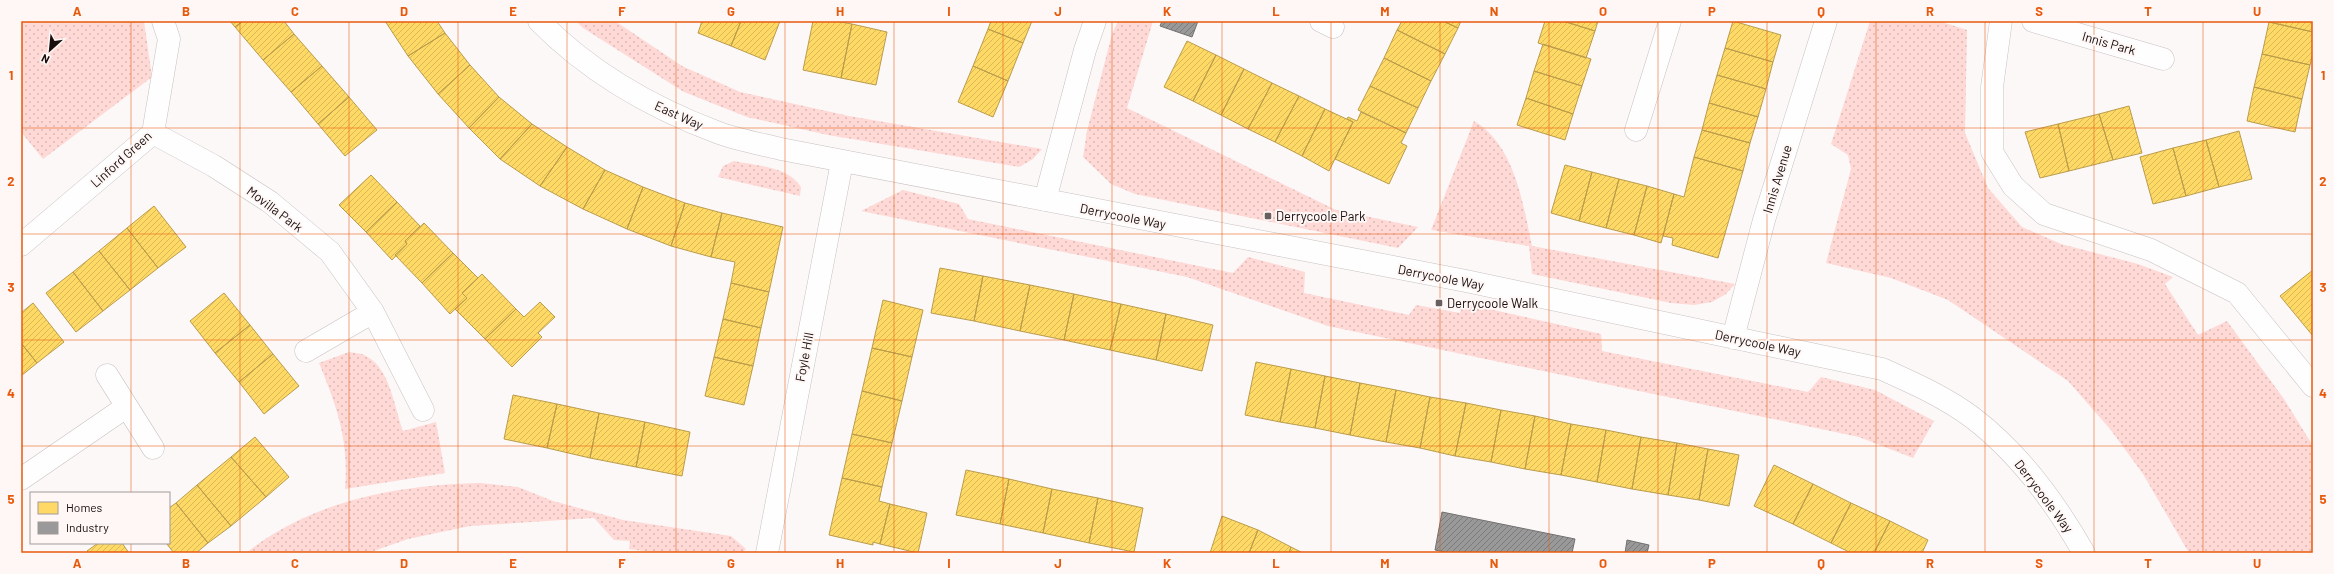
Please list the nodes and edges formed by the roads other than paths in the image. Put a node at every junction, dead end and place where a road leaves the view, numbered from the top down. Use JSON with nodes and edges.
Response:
{"nodes":[{"id":1,"x":163,"y":21,"type":"edge"},
{"id":2,"x":539,"y":21,"type":"edge"},
{"id":3,"x":1095,"y":21,"type":"edge"},
{"id":4,"x":1670,"y":21,"type":"edge"},
{"id":5,"x":1826,"y":21,"type":"edge"},
{"id":6,"x":2001,"y":21,"type":"edge"},
{"id":7,"x":2032,"y":21,"type":"edge"},
{"id":8,"x":2163,"y":59,"type":"dead end"},
{"id":9,"x":1636,"y":130,"type":"dead end"},
{"id":10,"x":153,"y":133,"type":"junction"},
{"id":11,"x":842,"y":162,"type":"junction"},
{"id":12,"x":1045,"y":200,"type":"junction"},
{"id":13,"x":21,"y":245,"type":"edge"},
{"id":14,"x":373,"y":312,"type":"junction"},
{"id":15,"x":1733,"y":338,"type":"junction"},
{"id":16,"x":306,"y":351,"type":"dead end"},
{"id":17,"x":107,"y":375,"type":"dead end"},
{"id":18,"x":2313,"y":386,"type":"edge"},
{"id":19,"x":126,"y":407,"type":"junction"},
{"id":20,"x":423,"y":410,"type":"dead end"},
{"id":21,"x":153,"y":448,"type":"dead end"},
{"id":22,"x":21,"y":479,"type":"edge"},
{"id":23,"x":767,"y":553,"type":"edge"},
{"id":24,"x":2084,"y":553,"type":"edge"}],
"edges":[{"from":1,"to":10,"type":"street","name":"Linford Green"},
{"from":2,"to":11,"type":"street","name":"East Way"},
{"from":3,"to":12,"type":"street"},
{"from":4,"to":9,"type":"street"},
{"from":5,"to":15,"type":"street","name":"Innis Avenue"},
{"from":6,"to":18,"type":"street"},
{"from":7,"to":8,"type":"street","name":"Innis Park"},
{"from":10,"to":13,"type":"street","name":"Linford Green"},
{"from":10,"to":14,"type":"street","name":"Movilla Park"},
{"from":11,"to":12,"type":"street","name":"Derrycoole Way"},
{"from":11,"to":23,"type":"street","name":"Foyle Hill"},
{"from":12,"to":15,"type":"street","name":"Derrycoole Way"},
{"from":14,"to":16,"type":"street"},
{"from":14,"to":20,"type":"street","name":"Movilla Park"},
{"from":15,"to":24,"type":"street","name":"Derrycoole Way"},
{"from":17,"to":19,"type":"street"},
{"from":19,"to":21,"type":"street"},
{"from":19,"to":22,"type":"street"}]}
